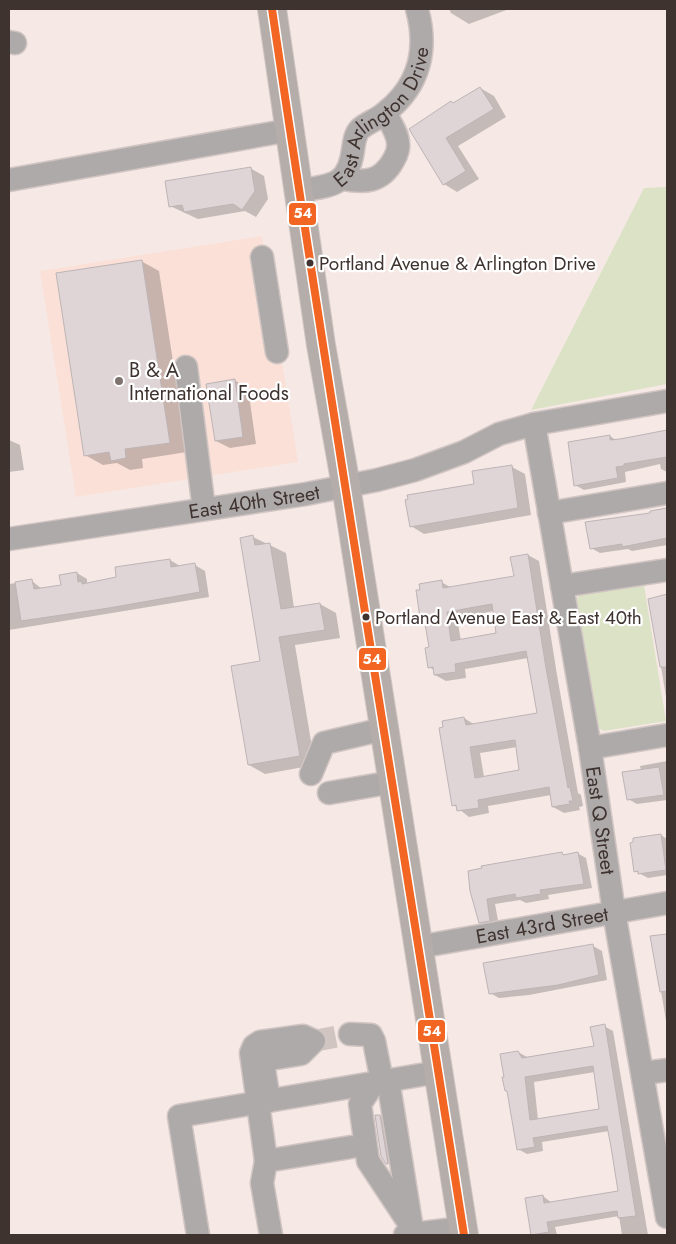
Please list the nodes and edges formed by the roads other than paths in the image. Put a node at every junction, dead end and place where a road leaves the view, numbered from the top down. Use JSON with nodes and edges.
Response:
{"nodes":[{"id":1,"x":272,"y":9,"type":"edge"},
{"id":2,"x":417,"y":9,"type":"edge"},
{"id":3,"x":385,"y":113,"type":"junction"},
{"id":4,"x":290,"y":130,"type":"junction"},
{"id":5,"x":343,"y":179,"type":"junction"},
{"id":6,"x":9,"y":180,"type":"edge"},
{"id":7,"x":299,"y":191,"type":"junction"},
{"id":8,"x":262,"y":256,"type":"dead end"},
{"id":9,"x":277,"y":352,"type":"dead end"},
{"id":10,"x":186,"y":367,"type":"dead end"},
{"id":11,"x":667,"y":401,"type":"edge"},
{"id":12,"x":534,"y":424,"type":"junction"},
{"id":13,"x":346,"y":486,"type":"junction"},
{"id":14,"x":667,"y":493,"type":"edge"},
{"id":15,"x":204,"y":509,"type":"junction"},
{"id":16,"x":549,"y":513,"type":"junction"},
{"id":17,"x":9,"y":539,"type":"edge"},
{"id":18,"x":667,"y":570,"type":"edge"},
{"id":19,"x":562,"y":586,"type":"junction"},
{"id":20,"x":384,"y":729,"type":"junction"},
{"id":21,"x":667,"y":735,"type":"edge"},
{"id":22,"x":590,"y":748,"type":"junction"},
{"id":23,"x":311,"y":774,"type":"dead end"},
{"id":24,"x":392,"y":782,"type":"junction"},
{"id":25,"x":329,"y":793,"type":"dead end"},
{"id":26,"x":667,"y":903,"type":"edge"},
{"id":27,"x":614,"y":912,"type":"junction"},
{"id":28,"x":418,"y":948,"type":"junction"},
{"id":29,"x":350,"y":1034,"type":"tunnel mouth"},
{"id":30,"x":314,"y":1041,"type":"tunnel mouth"},
{"id":31,"x":667,"y":1070,"type":"edge"},
{"id":32,"x":438,"y":1072,"type":"junction"},
{"id":33,"x":644,"y":1073,"type":"junction"},
{"id":34,"x":381,"y":1082,"type":"junction"},
{"id":35,"x":263,"y":1102,"type":"junction"},
{"id":36,"x":350,"y":1147,"type":"dead end"},
{"id":37,"x":266,"y":1161,"type":"junction"},
{"id":38,"x":664,"y":1171,"type":"edge"},
{"id":39,"x":667,"y":1218,"type":"edge"},
{"id":40,"x":463,"y":1231,"type":"edge"},
{"id":41,"x":410,"y":1232,"type":"edge"},
{"id":42,"x":198,"y":1235,"type":"edge"},
{"id":43,"x":271,"y":1235,"type":"edge"}],
"edges":[{"from":1,"to":4,"type":"main road"},
{"from":2,"to":3,"type":"street","name":"East Arlington Drive"},
{"from":3,"to":5,"type":"street","name":"East Arlington Drive"},
{"from":3,"to":5,"type":"street"},
{"from":4,"to":6,"type":"street"},
{"from":4,"to":7,"type":"main road"},
{"from":5,"to":7,"type":"street","name":"East Arlington Drive"},
{"from":7,"to":13,"type":"main road"},
{"from":8,"to":9,"type":"street"},
{"from":10,"to":15,"type":"street"},
{"from":11,"to":12,"type":"street","name":"East 40th Street"},
{"from":12,"to":13,"type":"street","name":"East 40th Street"},
{"from":12,"to":16,"type":"street","name":"East Q Street"},
{"from":13,"to":15,"type":"street","name":"East 40th Street"},
{"from":13,"to":20,"type":"main road"},
{"from":14,"to":16,"type":"street"},
{"from":15,"to":17,"type":"street","name":"East 40th Street"},
{"from":16,"to":19,"type":"street","name":"East Q Street"},
{"from":18,"to":19,"type":"street"},
{"from":19,"to":22,"type":"street","name":"East Q Street"},
{"from":20,"to":23,"type":"street"},
{"from":20,"to":24,"type":"main road"},
{"from":21,"to":22,"type":"street"},
{"from":22,"to":27,"type":"street","name":"East Q Street"},
{"from":24,"to":25,"type":"street"},
{"from":24,"to":28,"type":"main road"},
{"from":26,"to":27,"type":"street","name":"East 43rd Street"},
{"from":27,"to":28,"type":"street","name":"East 43rd Street"},
{"from":27,"to":33,"type":"street","name":"East Q Street"},
{"from":28,"to":32,"type":"main road"},
{"from":29,"to":34,"type":"street"},
{"from":30,"to":35,"type":"street"},
{"from":31,"to":33,"type":"street"},
{"from":32,"to":34,"type":"street"},
{"from":32,"to":40,"type":"main road"},
{"from":33,"to":38,"type":"street","name":"East Q Street"},
{"from":34,"to":35,"type":"street"},
{"from":34,"to":41,"type":"street"},
{"from":34,"to":41,"type":"street"},
{"from":35,"to":37,"type":"street"},
{"from":35,"to":42,"type":"street"},
{"from":36,"to":37,"type":"street"},
{"from":37,"to":43,"type":"street"},
{"from":38,"to":39,"type":"street","name":"East Q Street"},
{"from":40,"to":41,"type":"street"}]}
